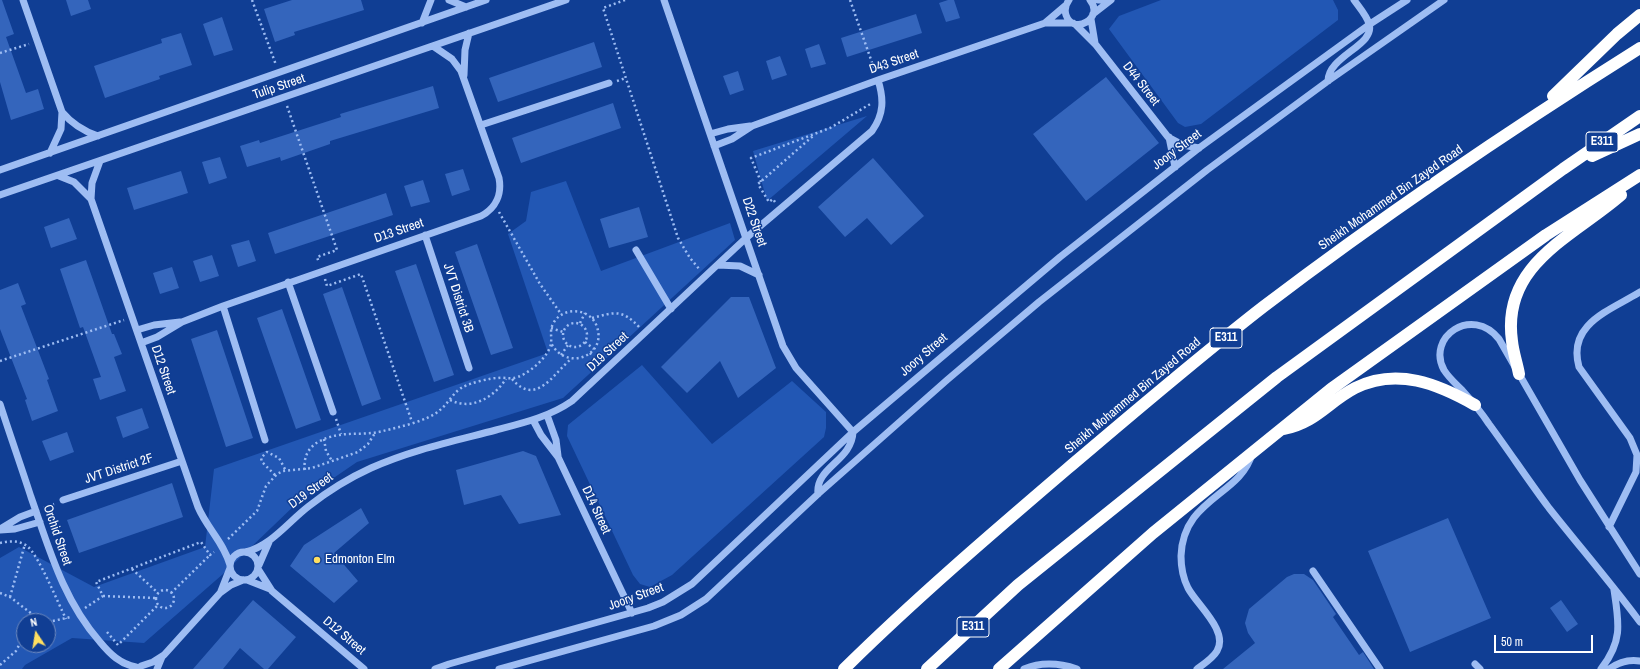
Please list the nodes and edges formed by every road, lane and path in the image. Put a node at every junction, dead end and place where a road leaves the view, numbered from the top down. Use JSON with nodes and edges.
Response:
{"nodes":[{"id":1,"x":23,"y":0,"type":"edge"},
{"id":2,"x":252,"y":0,"type":"edge"},
{"id":3,"x":431,"y":0,"type":"edge"},
{"id":4,"x":449,"y":0,"type":"edge"},
{"id":5,"x":486,"y":0,"type":"edge"},
{"id":6,"x":566,"y":0,"type":"edge"},
{"id":7,"x":625,"y":0,"type":"edge"},
{"id":8,"x":664,"y":0,"type":"edge"},
{"id":9,"x":850,"y":0,"type":"edge"},
{"id":10,"x":1090,"y":0,"type":"edge"},
{"id":11,"x":1098,"y":0,"type":"edge"},
{"id":12,"x":1104,"y":0,"type":"edge"},
{"id":13,"x":1111,"y":0,"type":"edge"},
{"id":14,"x":1354,"y":0,"type":"edge"},
{"id":15,"x":1406,"y":0,"type":"edge"},
{"id":16,"x":1444,"y":0,"type":"edge"},
{"id":17,"x":1067,"y":2,"type":"edge"},
{"id":18,"x":466,"y":7,"type":"junction"},
{"id":19,"x":1640,"y":15,"type":"edge"},
{"id":20,"x":1092,"y":17,"type":"junction"},
{"id":21,"x":422,"y":23,"type":"junction"},
{"id":22,"x":1045,"y":23,"type":"junction"},
{"id":23,"x":1075,"y":24,"type":"junction"},
{"id":24,"x":1370,"y":24,"type":"junction"},
{"id":25,"x":469,"y":33,"type":"junction"},
{"id":26,"x":37,"y":41,"type":"junction"},
{"id":27,"x":1096,"y":45,"type":"junction"},
{"id":28,"x":433,"y":46,"type":"junction"},
{"id":29,"x":1640,"y":48,"type":"edge"},
{"id":30,"x":0,"y":53,"type":"edge"},
{"id":31,"x":279,"y":72,"type":"junction"},
{"id":32,"x":464,"y":78,"type":"junction"},
{"id":33,"x":878,"y":80,"type":"junction"},
{"id":34,"x":1328,"y":81,"type":"junction"},
{"id":35,"x":609,"y":83,"type":"dead end"},
{"id":36,"x":882,"y":97,"type":"junction"},
{"id":37,"x":62,"y":112,"type":"junction"},
{"id":38,"x":1536,"y":113,"type":"junction"},
{"id":39,"x":1640,"y":116,"type":"edge"},
{"id":40,"x":481,"y":125,"type":"junction"},
{"id":41,"x":752,"y":126,"type":"junction"},
{"id":42,"x":710,"y":134,"type":"junction"},
{"id":43,"x":1640,"y":134,"type":"edge"},
{"id":44,"x":815,"y":135,"type":"junction"},
{"id":45,"x":98,"y":136,"type":"junction"},
{"id":46,"x":1168,"y":137,"type":"junction"},
{"id":47,"x":714,"y":146,"type":"junction"},
{"id":48,"x":1199,"y":148,"type":"junction"},
{"id":49,"x":50,"y":153,"type":"junction"},
{"id":50,"x":100,"y":161,"type":"junction"},
{"id":51,"x":1175,"y":167,"type":"junction"},
{"id":52,"x":1563,"y":169,"type":"junction"},
{"id":53,"x":0,"y":170,"type":"edge"},
{"id":54,"x":59,"y":176,"type":"junction"},
{"id":55,"x":1640,"y":176,"type":"edge"},
{"id":56,"x":761,"y":182,"type":"junction"},
{"id":57,"x":0,"y":195,"type":"edge"},
{"id":58,"x":91,"y":199,"type":"junction"},
{"id":59,"x":494,"y":205,"type":"junction"},
{"id":60,"x":781,"y":209,"type":"junction"},
{"id":61,"x":425,"y":235,"type":"junction"},
{"id":62,"x":746,"y":238,"type":"junction"},
{"id":63,"x":636,"y":250,"type":"dead end"},
{"id":64,"x":718,"y":265,"type":"junction"},
{"id":65,"x":760,"y":275,"type":"junction"},
{"id":66,"x":706,"y":276,"type":"junction"},
{"id":67,"x":288,"y":282,"type":"junction"},
{"id":68,"x":1640,"y":292,"type":"edge"},
{"id":69,"x":223,"y":306,"type":"junction"},
{"id":70,"x":671,"y":309,"type":"junction"},
{"id":71,"x":585,"y":313,"type":"junction"},
{"id":72,"x":561,"y":314,"type":"junction"},
{"id":73,"x":132,"y":318,"type":"junction"},
{"id":74,"x":592,"y":318,"type":"junction"},
{"id":75,"x":182,"y":322,"type":"junction"},
{"id":76,"x":580,"y":324,"type":"junction"},
{"id":77,"x":551,"y":328,"type":"junction"},
{"id":78,"x":136,"y":330,"type":"junction"},
{"id":79,"x":563,"y":332,"type":"junction"},
{"id":80,"x":645,"y":333,"type":"junction"},
{"id":81,"x":585,"y":342,"type":"junction"},
{"id":82,"x":141,"y":343,"type":"junction"},
{"id":83,"x":552,"y":343,"type":"junction"},
{"id":84,"x":568,"y":345,"type":"junction"},
{"id":85,"x":594,"y":349,"type":"junction"},
{"id":86,"x":561,"y":355,"type":"junction"},
{"id":87,"x":571,"y":359,"type":"junction"},
{"id":88,"x":0,"y":361,"type":"edge"},
{"id":89,"x":469,"y":368,"type":"dead end"},
{"id":90,"x":1519,"y":374,"type":"junction"},
{"id":91,"x":506,"y":379,"type":"junction"},
{"id":92,"x":512,"y":379,"type":"junction"},
{"id":93,"x":450,"y":400,"type":"junction"},
{"id":94,"x":0,"y":404,"type":"edge"},
{"id":95,"x":1475,"y":405,"type":"junction"},
{"id":96,"x":333,"y":412,"type":"joint"},
{"id":97,"x":547,"y":415,"type":"junction"},
{"id":98,"x":533,"y":420,"type":"junction"},
{"id":99,"x":1281,"y":430,"type":"junction"},
{"id":100,"x":853,"y":432,"type":"junction"},
{"id":101,"x":341,"y":434,"type":"junction"},
{"id":102,"x":324,"y":439,"type":"junction"},
{"id":103,"x":264,"y":440,"type":"dead end"},
{"id":104,"x":1253,"y":452,"type":"junction"},
{"id":105,"x":558,"y":457,"type":"junction"},
{"id":106,"x":182,"y":461,"type":"junction"},
{"id":107,"x":332,"y":461,"type":"dead end"},
{"id":108,"x":305,"y":470,"type":"dead end"},
{"id":109,"x":286,"y":471,"type":"dead end"},
{"id":110,"x":275,"y":476,"type":"dead end"},
{"id":111,"x":818,"y":494,"type":"junction"},
{"id":112,"x":63,"y":500,"type":"joint"},
{"id":113,"x":36,"y":511,"type":"junction"},
{"id":114,"x":40,"y":522,"type":"junction"},
{"id":115,"x":1609,"y":528,"type":"junction"},
{"id":116,"x":0,"y":529,"type":"edge"},
{"id":117,"x":270,"y":541,"type":"junction"},
{"id":118,"x":0,"y":543,"type":"edge"},
{"id":119,"x":25,"y":544,"type":"junction"},
{"id":120,"x":222,"y":545,"type":"junction"},
{"id":121,"x":244,"y":552,"type":"junction"},
{"id":122,"x":210,"y":555,"type":"dead end"},
{"id":123,"x":230,"y":566,"type":"junction"},
{"id":124,"x":259,"y":567,"type":"junction"},
{"id":125,"x":132,"y":569,"type":"dead end"},
{"id":126,"x":1313,"y":572,"type":"dead end"},
{"id":127,"x":1640,"y":574,"type":"edge"},
{"id":128,"x":245,"y":580,"type":"junction"},
{"id":129,"x":272,"y":590,"type":"junction"},
{"id":130,"x":1614,"y":590,"type":"junction"},
{"id":131,"x":171,"y":592,"type":"junction"},
{"id":132,"x":0,"y":593,"type":"edge"},
{"id":133,"x":158,"y":593,"type":"junction"},
{"id":134,"x":220,"y":593,"type":"junction"},
{"id":135,"x":103,"y":596,"type":"dead end"},
{"id":136,"x":10,"y":597,"type":"junction"},
{"id":137,"x":156,"y":598,"type":"junction"},
{"id":138,"x":158,"y":605,"type":"junction"},
{"id":139,"x":87,"y":607,"type":"dead end"},
{"id":140,"x":91,"y":612,"type":"dead end"},
{"id":141,"x":31,"y":613,"type":"edge"},
{"id":142,"x":632,"y":613,"type":"junction"},
{"id":143,"x":66,"y":619,"type":"dead end"},
{"id":144,"x":1640,"y":622,"type":"edge"},
{"id":145,"x":104,"y":629,"type":"dead end"},
{"id":146,"x":16,"y":651,"type":"edge"},
{"id":147,"x":164,"y":655,"type":"junction"},
{"id":148,"x":117,"y":660,"type":"junction"},
{"id":149,"x":1640,"y":661,"type":"edge"},
{"id":150,"x":0,"y":664,"type":"edge"},
{"id":151,"x":139,"y":668,"type":"edge"},
{"id":152,"x":122,"y":669,"type":"edge"},
{"id":153,"x":157,"y":669,"type":"edge"},
{"id":154,"x":364,"y":669,"type":"edge"},
{"id":155,"x":435,"y":669,"type":"edge"},
{"id":156,"x":498,"y":669,"type":"edge"},
{"id":157,"x":844,"y":669,"type":"edge"},
{"id":158,"x":927,"y":669,"type":"edge"},
{"id":159,"x":999,"y":669,"type":"edge"},
{"id":160,"x":1024,"y":669,"type":"edge"},
{"id":161,"x":1077,"y":669,"type":"edge"},
{"id":162,"x":1197,"y":669,"type":"edge"},
{"id":163,"x":1380,"y":669,"type":"edge"},
{"id":164,"x":1601,"y":669,"type":"edge"},
{"id":165,"x":1609,"y":669,"type":"edge"}],
"edges":[{"from":1,"to":26,"type":"street"},
{"from":2,"to":31,"type":"path"},
{"from":3,"to":21,"type":"street"},
{"from":4,"to":18,"type":"street"},
{"from":5,"to":18,"type":"street","name":"Tulip Street"},
{"from":6,"to":25,"type":"street","name":"Tulip Street"},
{"from":7,"to":66,"type":"path"},
{"from":8,"to":42,"type":"street","name":"D22 Street"},
{"from":9,"to":33,"type":"path"},
{"from":10,"to":20,"type":"street","name":"D44 Street"},
{"from":11,"to":12,"type":"street"},
{"from":13,"to":20,"type":"street"},
{"from":14,"to":24,"type":"street"},
{"from":15,"to":24,"type":"street","name":"Joory Street"},
{"from":16,"to":34,"type":"street"},
{"from":17,"to":22,"type":"street","name":"D43 Street"},
{"from":17,"to":23,"type":"street"},
{"from":18,"to":21,"type":"street","name":"Tulip Street"},
{"from":19,"to":38,"type":"highway"},
{"from":20,"to":23,"type":"street"},
{"from":20,"to":27,"type":"street","name":"D44 Street"},
{"from":21,"to":31,"type":"street","name":"Tulip Street"},
{"from":22,"to":23,"type":"street","name":"D43 Street"},
{"from":22,"to":33,"type":"street","name":"D43 Street"},
{"from":23,"to":27,"type":"street","name":"D44 Street"},
{"from":24,"to":34,"type":"street"},
{"from":24,"to":48,"type":"street","name":"Joory Street"},
{"from":25,"to":28,"type":"street","name":"Tulip Street"},
{"from":25,"to":32,"type":"street"},
{"from":26,"to":30,"type":"path"},
{"from":26,"to":37,"type":"street"},
{"from":27,"to":46,"type":"street","name":"D44 Street"},
{"from":28,"to":32,"type":"street"},
{"from":28,"to":50,"type":"street","name":"Tulip Street"},
{"from":29,"to":38,"type":"highway","name":"Sheikh Mohammed Bin Zayed Road","number":"E311"},
{"from":31,"to":45,"type":"street","name":"Tulip Street"},
{"from":32,"to":40,"type":"street"},
{"from":33,"to":36,"type":"street","name":"D19 Street"},
{"from":33,"to":41,"type":"street","name":"D43 Street"},
{"from":34,"to":111,"type":"street"},
{"from":35,"to":40,"type":"street"},
{"from":36,"to":44,"type":"path"},
{"from":36,"to":60,"type":"street","name":"D19 Street"},
{"from":37,"to":45,"type":"street"},
{"from":37,"to":49,"type":"street"},
{"from":38,"to":157,"type":"highway","name":"Sheikh Mohammed Bin Zayed Road","number":"E311"},
{"from":39,"to":52,"type":"highway","number":"E311"},
{"from":40,"to":59,"type":"street"},
{"from":41,"to":42,"type":"street","name":"D43 Street"},
{"from":41,"to":47,"type":"street","name":"D43 Street"},
{"from":42,"to":47,"type":"street","name":"D22 Street"},
{"from":43,"to":52,"type":"highway"},
{"from":44,"to":56,"type":"path"},
{"from":44,"to":56,"type":"path"},
{"from":45,"to":49,"type":"street","name":"Tulip Street"},
{"from":46,"to":48,"type":"street","name":"D44 Street"},
{"from":46,"to":51,"type":"street","name":"D44 Street"},
{"from":47,"to":62,"type":"street","name":"D22 Street"},
{"from":48,"to":51,"type":"street","name":"Joory Street"},
{"from":49,"to":53,"type":"street","name":"Tulip Street"},
{"from":50,"to":54,"type":"street","name":"Tulip Street"},
{"from":50,"to":58,"type":"street","name":"D12 Street"},
{"from":51,"to":100,"type":"street","name":"Joory Street"},
{"from":52,"to":158,"type":"highway","number":"E311"},
{"from":54,"to":57,"type":"street","name":"Tulip Street"},
{"from":54,"to":58,"type":"street","name":"D12 Street"},
{"from":55,"to":90,"type":"highway"},
{"from":55,"to":99,"type":"highway"},
{"from":56,"to":60,"type":"path"},
{"from":58,"to":73,"type":"street","name":"D12 Street"},
{"from":59,"to":61,"type":"street","name":"D13 Street"},
{"from":59,"to":72,"type":"path"},
{"from":60,"to":62,"type":"street","name":"D19 Street"},
{"from":61,"to":67,"type":"street","name":"D13 Street"},
{"from":61,"to":89,"type":"street","name":"JVT District 3B"},
{"from":62,"to":64,"type":"street","name":"D19 Street"},
{"from":62,"to":65,"type":"street","name":"D22 Street"},
{"from":63,"to":70,"type":"street"},
{"from":64,"to":65,"type":"street"},
{"from":64,"to":66,"type":"street","name":"D19 Street"},
{"from":65,"to":100,"type":"street","name":"D22 Street"},
{"from":66,"to":70,"type":"street","name":"D19 Street"},
{"from":67,"to":69,"type":"street","name":"D13 Street"},
{"from":67,"to":96,"type":"street"},
{"from":68,"to":115,"type":"street"},
{"from":69,"to":75,"type":"street","name":"D13 Street"},
{"from":69,"to":103,"type":"street"},
{"from":70,"to":80,"type":"street","name":"D19 Street"},
{"from":71,"to":72,"type":"path"},
{"from":71,"to":74,"type":"path"},
{"from":71,"to":76,"type":"path"},
{"from":72,"to":77,"type":"path"},
{"from":73,"to":78,"type":"street","name":"D12 Street"},
{"from":73,"to":88,"type":"path"},
{"from":74,"to":80,"type":"path"},
{"from":74,"to":85,"type":"path"},
{"from":75,"to":78,"type":"street","name":"D13 Street"},
{"from":75,"to":82,"type":"street","name":"D13 Street"},
{"from":76,"to":79,"type":"path"},
{"from":76,"to":81,"type":"path"},
{"from":77,"to":79,"type":"path"},
{"from":77,"to":83,"type":"path"},
{"from":78,"to":82,"type":"street","name":"D12 Street"},
{"from":79,"to":84,"type":"path"},
{"from":80,"to":97,"type":"street","name":"D19 Street"},
{"from":81,"to":84,"type":"path"},
{"from":81,"to":85,"type":"path"},
{"from":82,"to":106,"type":"street","name":"D12 Street"},
{"from":83,"to":86,"type":"path"},
{"from":83,"to":92,"type":"path"},
{"from":84,"to":86,"type":"path"},
{"from":85,"to":87,"type":"path"},
{"from":86,"to":87,"type":"path"},
{"from":87,"to":92,"type":"path"},
{"from":90,"to":95,"type":"street"},
{"from":90,"to":115,"type":"street"},
{"from":91,"to":92,"type":"path"},
{"from":91,"to":93,"type":"path"},
{"from":91,"to":93,"type":"path"},
{"from":93,"to":101,"type":"path"},
{"from":94,"to":113,"type":"street","name":"Orchid Street"},
{"from":95,"to":99,"type":"highway"},
{"from":95,"to":130,"type":"street"},
{"from":96,"to":101,"type":"path"},
{"from":97,"to":98,"type":"street","name":"D19 Street"},
{"from":97,"to":105,"type":"street"},
{"from":98,"to":105,"type":"street","name":"D14 Street"},
{"from":98,"to":117,"type":"street","name":"D19 Street"},
{"from":99,"to":104,"type":"highway"},
{"from":100,"to":111,"type":"street"},
{"from":100,"to":142,"type":"street","name":"Joory Street"},
{"from":101,"to":102,"type":"path"},
{"from":102,"to":107,"type":"path"},
{"from":102,"to":108,"type":"path"},
{"from":104,"to":159,"type":"highway"},
{"from":104,"to":162,"type":"street"},
{"from":105,"to":142,"type":"street","name":"D14 Street"},
{"from":106,"to":112,"type":"street","name":"JVT District 2F"},
{"from":106,"to":120,"type":"street","name":"D12 Street"},
{"from":109,"to":110,"type":"path"},
{"from":111,"to":156,"type":"street"},
{"from":112,"to":113,"type":"path"},
{"from":113,"to":114,"type":"street","name":"Orchid Street"},
{"from":113,"to":116,"type":"street"},
{"from":114,"to":116,"type":"street"},
{"from":114,"to":148,"type":"street","name":"Orchid Street"},
{"from":115,"to":127,"type":"street"},
{"from":117,"to":121,"type":"street","name":"D19 Street"},
{"from":117,"to":124,"type":"street","name":"D19 Street"},
{"from":118,"to":119,"type":"path"},
{"from":119,"to":136,"type":"path"},
{"from":119,"to":143,"type":"path"},
{"from":120,"to":121,"type":"street"},
{"from":120,"to":123,"type":"street","name":"D12 Street"},
{"from":121,"to":123,"type":"street"},
{"from":121,"to":124,"type":"street"},
{"from":122,"to":131,"type":"path"},
{"from":123,"to":128,"type":"street"},
{"from":123,"to":134,"type":"street"},
{"from":124,"to":128,"type":"street"},
{"from":124,"to":129,"type":"street","name":"D12 Street"},
{"from":125,"to":133,"type":"path"},
{"from":126,"to":163,"type":"street"},
{"from":128,"to":129,"type":"street","name":"D12 Street"},
{"from":128,"to":134,"type":"street"},
{"from":129,"to":154,"type":"street","name":"D12 Street"},
{"from":130,"to":144,"type":"street"},
{"from":130,"to":164,"type":"street"},
{"from":131,"to":133,"type":"path"},
{"from":131,"to":138,"type":"path"},
{"from":132,"to":136,"type":"path"},
{"from":133,"to":137,"type":"path"},
{"from":134,"to":147,"type":"street"},
{"from":135,"to":137,"type":"path"},
{"from":136,"to":141,"type":"path"},
{"from":137,"to":138,"type":"path"},
{"from":138,"to":145,"type":"path"},
{"from":139,"to":140,"type":"path"},
{"from":142,"to":155,"type":"street","name":"Joory Street"},
{"from":146,"to":150,"type":"path"},
{"from":147,"to":151,"type":"street"},
{"from":147,"to":153,"type":"street"},
{"from":148,"to":151,"type":"street"},
{"from":148,"to":152,"type":"street","name":"Orchid Street"},
{"from":149,"to":165,"type":"street"},
{"from":160,"to":161,"type":"street"}]}
